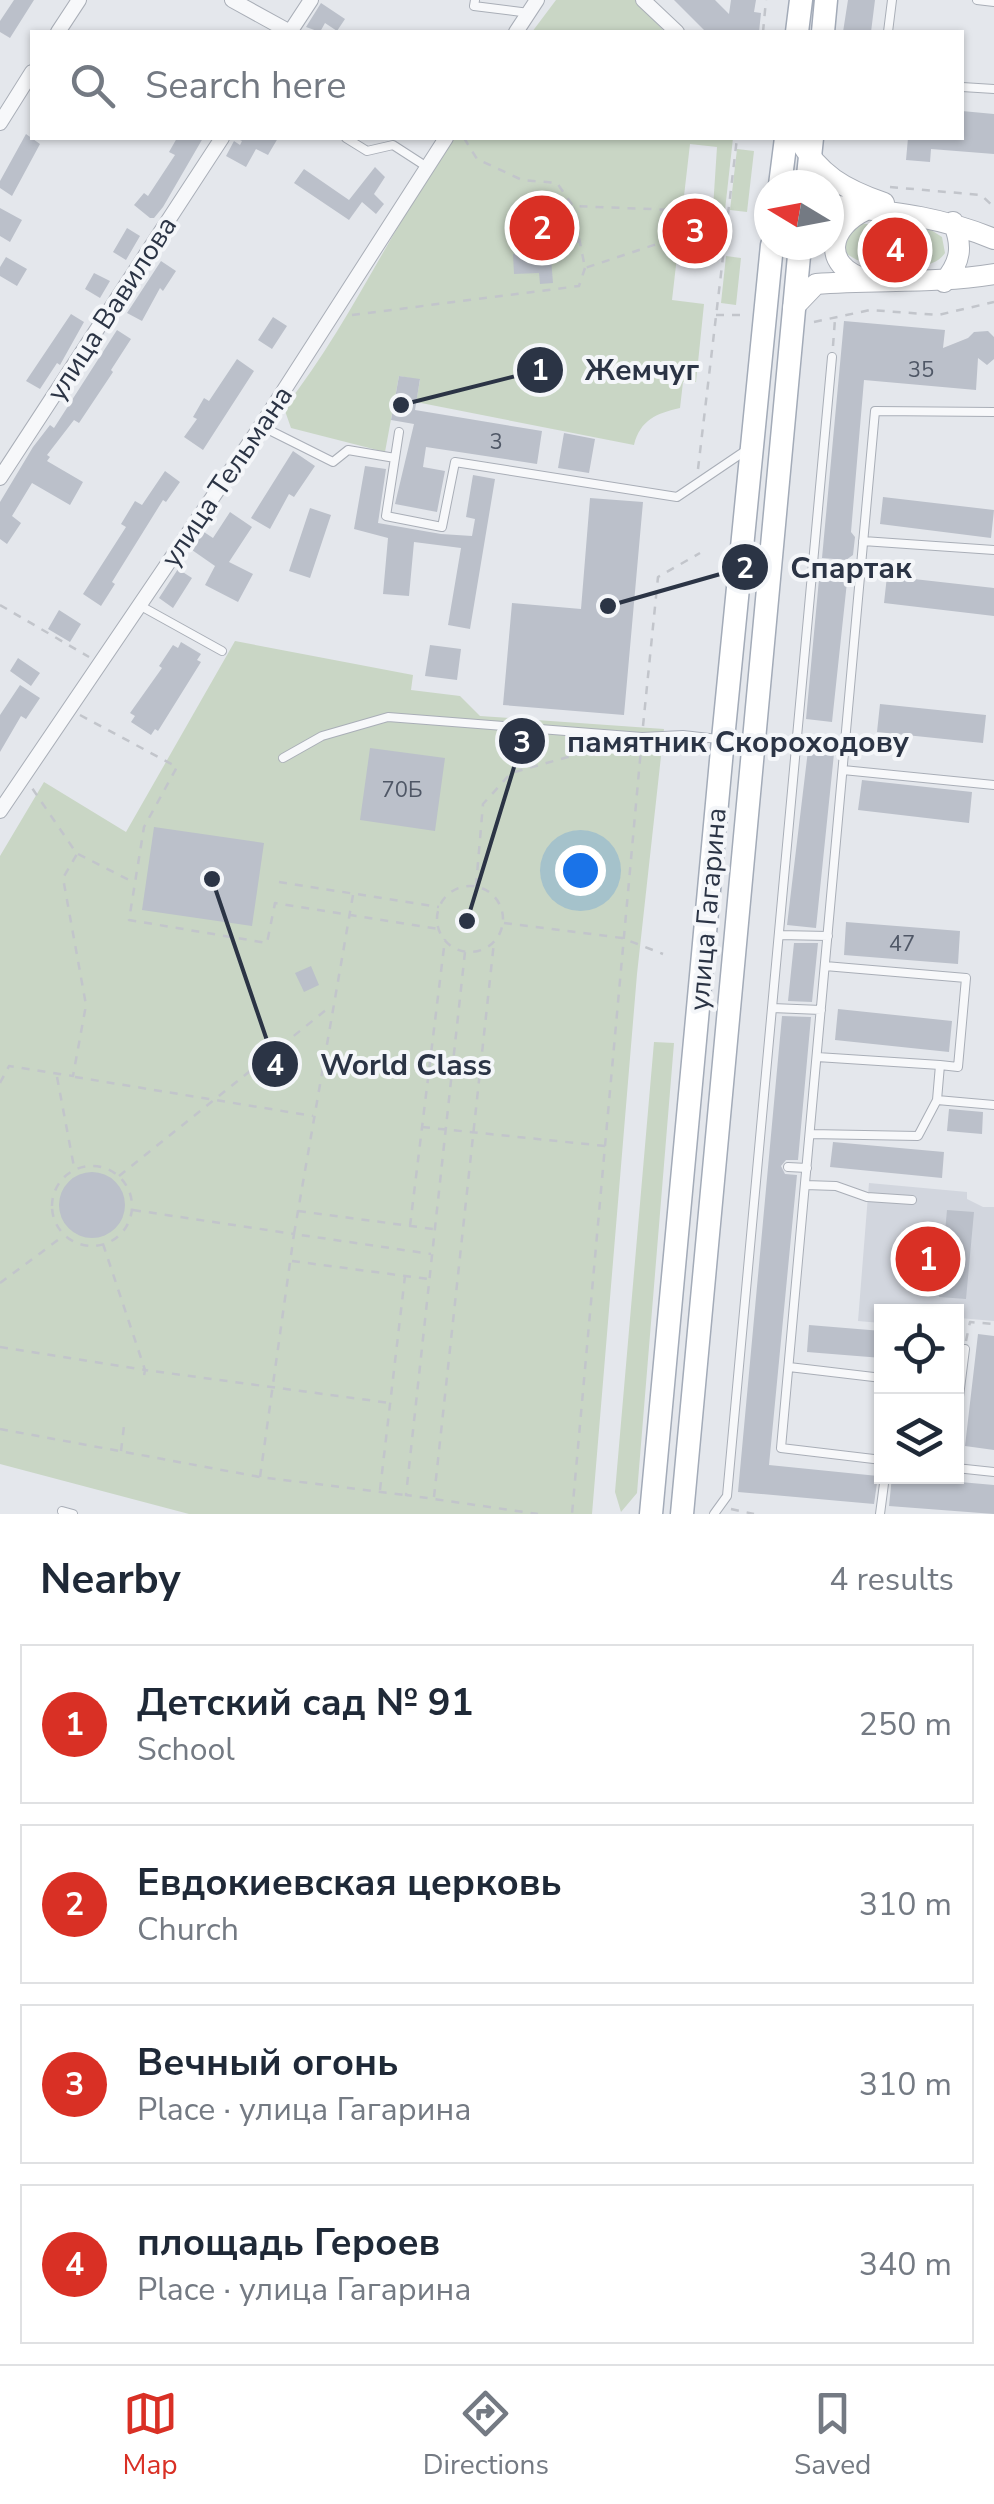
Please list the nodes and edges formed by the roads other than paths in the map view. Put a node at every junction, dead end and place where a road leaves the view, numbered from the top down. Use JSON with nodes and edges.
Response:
{"nodes":[{"id":1,"x":79,"y":0,"type":"edge"},
{"id":2,"x":232,"y":0,"type":"edge"},
{"id":3,"x":311,"y":0,"type":"edge"},
{"id":4,"x":474,"y":0,"type":"edge"},
{"id":5,"x":643,"y":0,"type":"edge"},
{"id":6,"x":800,"y":0,"type":"edge"},
{"id":7,"x":826,"y":0,"type":"edge"},
{"id":8,"x":892,"y":0,"type":"edge"},
{"id":9,"x":977,"y":0,"type":"edge"},
{"id":10,"x":994,"y":2,"type":"edge"},
{"id":11,"x":533,"y":6,"type":"edge"},
{"id":12,"x":59,"y":30,"type":"edge"},
{"id":13,"x":286,"y":30,"type":"edge"},
{"id":14,"x":291,"y":30,"type":"edge"},
{"id":15,"x":517,"y":30,"type":"edge"},
{"id":16,"x":675,"y":30,"type":"edge"},
{"id":17,"x":797,"y":30,"type":"edge"},
{"id":18,"x":823,"y":30,"type":"edge"},
{"id":19,"x":888,"y":30,"type":"edge"},
{"id":20,"x":30,"y":75,"type":"edge"},
{"id":21,"x":964,"y":88,"type":"edge"},
{"id":22,"x":994,"y":89,"type":"edge"},
{"id":23,"x":0,"y":123,"type":"edge"},
{"id":24,"x":221,"y":140,"type":"edge"},
{"id":25,"x":349,"y":140,"type":"edge"},
{"id":26,"x":445,"y":140,"type":"edge"},
{"id":27,"x":786,"y":140,"type":"edge"},
{"id":28,"x":806,"y":144,"type":"edge"},
{"id":29,"x":427,"y":167,"type":"junction"},
{"id":30,"x":782,"y":170,"type":"edge"},
{"id":31,"x":807,"y":170,"type":"edge"},
{"id":32,"x":844,"y":208,"type":"edge"},
{"id":33,"x":868,"y":210,"type":"junction"},
{"id":34,"x":919,"y":214,"type":"junction"},
{"id":35,"x":953,"y":222,"type":"junction"},
{"id":36,"x":994,"y":238,"type":"edge"},
{"id":37,"x":771,"y":260,"type":"edge"},
{"id":38,"x":799,"y":260,"type":"edge"},
{"id":39,"x":994,"y":274,"type":"edge"},
{"id":40,"x":866,"y":280,"type":"junction"},
{"id":41,"x":944,"y":282,"type":"junction"},
{"id":42,"x":794,"y":308,"type":"junction"},
{"id":43,"x":832,"y":357,"type":"road end"},
{"id":44,"x":994,"y":412,"type":"edge"},
{"id":45,"x":261,"y":426,"type":"junction"},
{"id":46,"x":399,"y":432,"type":"dead end"},
{"id":47,"x":752,"y":447,"type":"junction"},
{"id":48,"x":395,"y":458,"type":"junction"},
{"id":49,"x":0,"y":478,"type":"edge"},
{"id":50,"x":863,"y":541,"type":"junction"},
{"id":51,"x":994,"y":550,"type":"edge"},
{"id":52,"x":139,"y":606,"type":"junction"},
{"id":53,"x":222,"y":651,"type":"dead end"},
{"id":54,"x":723,"y":739,"type":"junction"},
{"id":55,"x":283,"y":758,"type":"dead end"},
{"id":56,"x":843,"y":770,"type":"junction"},
{"id":57,"x":994,"y":786,"type":"edge"},
{"id":58,"x":0,"y":811,"type":"edge"},
{"id":59,"x":778,"y":935,"type":"junction"},
{"id":60,"x":828,"y":936,"type":"junction"},
{"id":61,"x":825,"y":966,"type":"junction"},
{"id":62,"x":772,"y":1008,"type":"junction"},
{"id":63,"x":821,"y":1010,"type":"junction"},
{"id":64,"x":817,"y":1058,"type":"junction"},
{"id":65,"x":940,"y":1065,"type":"junction"},
{"id":66,"x":938,"y":1100,"type":"junction"},
{"id":67,"x":994,"y":1105,"type":"edge"},
{"id":68,"x":810,"y":1134,"type":"junction"},
{"id":69,"x":686,"y":1136,"type":"junction"},
{"id":70,"x":717,"y":1139,"type":"junction"},
{"id":71,"x":758,"y":1164,"type":"junction"},
{"id":72,"x":769,"y":1165,"type":"dead end"},
{"id":73,"x":788,"y":1166,"type":"dead end"},
{"id":74,"x":806,"y":1168,"type":"junction"},
{"id":75,"x":805,"y":1184,"type":"junction"},
{"id":76,"x":912,"y":1200,"type":"dead end"},
{"id":77,"x":743,"y":1319,"type":"junction"},
{"id":78,"x":754,"y":1320,"type":"dead end"},
{"id":79,"x":965,"y":1349,"type":"road end"},
{"id":80,"x":789,"y":1367,"type":"junction"},
{"id":81,"x":874,"y":1377,"type":"edge"},
{"id":82,"x":959,"y":1394,"type":"edge"},
{"id":83,"x":874,"y":1459,"type":"edge"},
{"id":84,"x":964,"y":1469,"type":"edge"},
{"id":85,"x":994,"y":1472,"type":"edge"},
{"id":86,"x":884,"y":1484,"type":"edge"},
{"id":87,"x":62,"y":1511,"type":"dead end"},
{"id":88,"x":73,"y":1514,"type":"edge"},
{"id":89,"x":651,"y":1514,"type":"edge"},
{"id":90,"x":682,"y":1514,"type":"edge"},
{"id":91,"x":714,"y":1514,"type":"edge"},
{"id":92,"x":880,"y":1514,"type":"edge"}],
"edges":[{"from":1,"to":12,"type":"street"},
{"from":2,"to":13,"type":"street"},
{"from":3,"to":14,"type":"street"},
{"from":4,"to":11,"type":"lane"},
{"from":5,"to":16,"type":"street"},
{"from":6,"to":17,"type":"main road"},
{"from":7,"to":18,"type":"main road"},
{"from":8,"to":19,"type":"lane"},
{"from":9,"to":10,"type":"lane"},
{"from":11,"to":15,"type":"street"},
{"from":20,"to":23,"type":"street"},
{"from":21,"to":22,"type":"lane"},
{"from":24,"to":49,"type":"street","name":"улица Вавилова"},
{"from":25,"to":29,"type":"lane"},
{"from":26,"to":29,"type":"street","name":"улица Тельмана"},
{"from":27,"to":30,"type":"main road"},
{"from":28,"to":31,"type":"main road"},
{"from":28,"to":34,"type":"main road"},
{"from":29,"to":45,"type":"street","name":"улица Тельмана"},
{"from":32,"to":33,"type":"main road"},
{"from":33,"to":34,"type":"main road"},
{"from":33,"to":40,"type":"main road"},
{"from":34,"to":35,"type":"main road"},
{"from":35,"to":36,"type":"main road"},
{"from":35,"to":41,"type":"main road"},
{"from":37,"to":47,"type":"main road","name":"улица Гагарина"},
{"from":38,"to":42,"type":"main road","name":"улица Гагарина"},
{"from":39,"to":41,"type":"main road"},
{"from":40,"to":41,"type":"main road"},
{"from":40,"to":42,"type":"main road"},
{"from":42,"to":70,"type":"main road","name":"улица Гагарина"},
{"from":43,"to":59,"type":"lane"},
{"from":44,"to":50,"type":"lane"},
{"from":45,"to":48,"type":"lane"},
{"from":45,"to":52,"type":"street","name":"улица Тельмана"},
{"from":46,"to":48,"type":"lane"},
{"from":47,"to":48,"type":"lane"},
{"from":47,"to":54,"type":"main road","name":"улица Гагарина"},
{"from":50,"to":51,"type":"lane"},
{"from":50,"to":56,"type":"lane"},
{"from":52,"to":53,"type":"lane"},
{"from":52,"to":58,"type":"street","name":"улица Тельмана"},
{"from":54,"to":55,"type":"lane"},
{"from":54,"to":69,"type":"main road","name":"улица Гагарина"},
{"from":56,"to":57,"type":"lane"},
{"from":56,"to":60,"type":"lane"},
{"from":59,"to":60,"type":"lane"},
{"from":59,"to":62,"type":"lane"},
{"from":60,"to":61,"type":"lane"},
{"from":61,"to":63,"type":"lane"},
{"from":61,"to":65,"type":"lane"},
{"from":62,"to":63,"type":"lane"},
{"from":62,"to":71,"type":"lane"},
{"from":63,"to":64,"type":"lane"},
{"from":64,"to":65,"type":"lane"},
{"from":64,"to":68,"type":"lane"},
{"from":65,"to":66,"type":"lane"},
{"from":66,"to":67,"type":"lane"},
{"from":66,"to":68,"type":"lane"},
{"from":68,"to":74,"type":"lane"},
{"from":69,"to":70,"type":"main road"},
{"from":69,"to":89,"type":"main road","name":"улица Гагарина"},
{"from":70,"to":90,"type":"main road","name":"улица Гагарина"},
{"from":71,"to":72,"type":"lane"},
{"from":71,"to":77,"type":"lane"},
{"from":73,"to":74,"type":"lane"},
{"from":74,"to":75,"type":"lane"},
{"from":75,"to":76,"type":"lane"},
{"from":75,"to":80,"type":"lane"},
{"from":77,"to":78,"type":"lane"},
{"from":77,"to":91,"type":"lane"},
{"from":79,"to":82,"type":"lane"},
{"from":80,"to":81,"type":"lane"},
{"from":80,"to":83,"type":"lane"},
{"from":84,"to":85,"type":"lane"},
{"from":86,"to":92,"type":"lane"},
{"from":87,"to":88,"type":"lane"}]}
